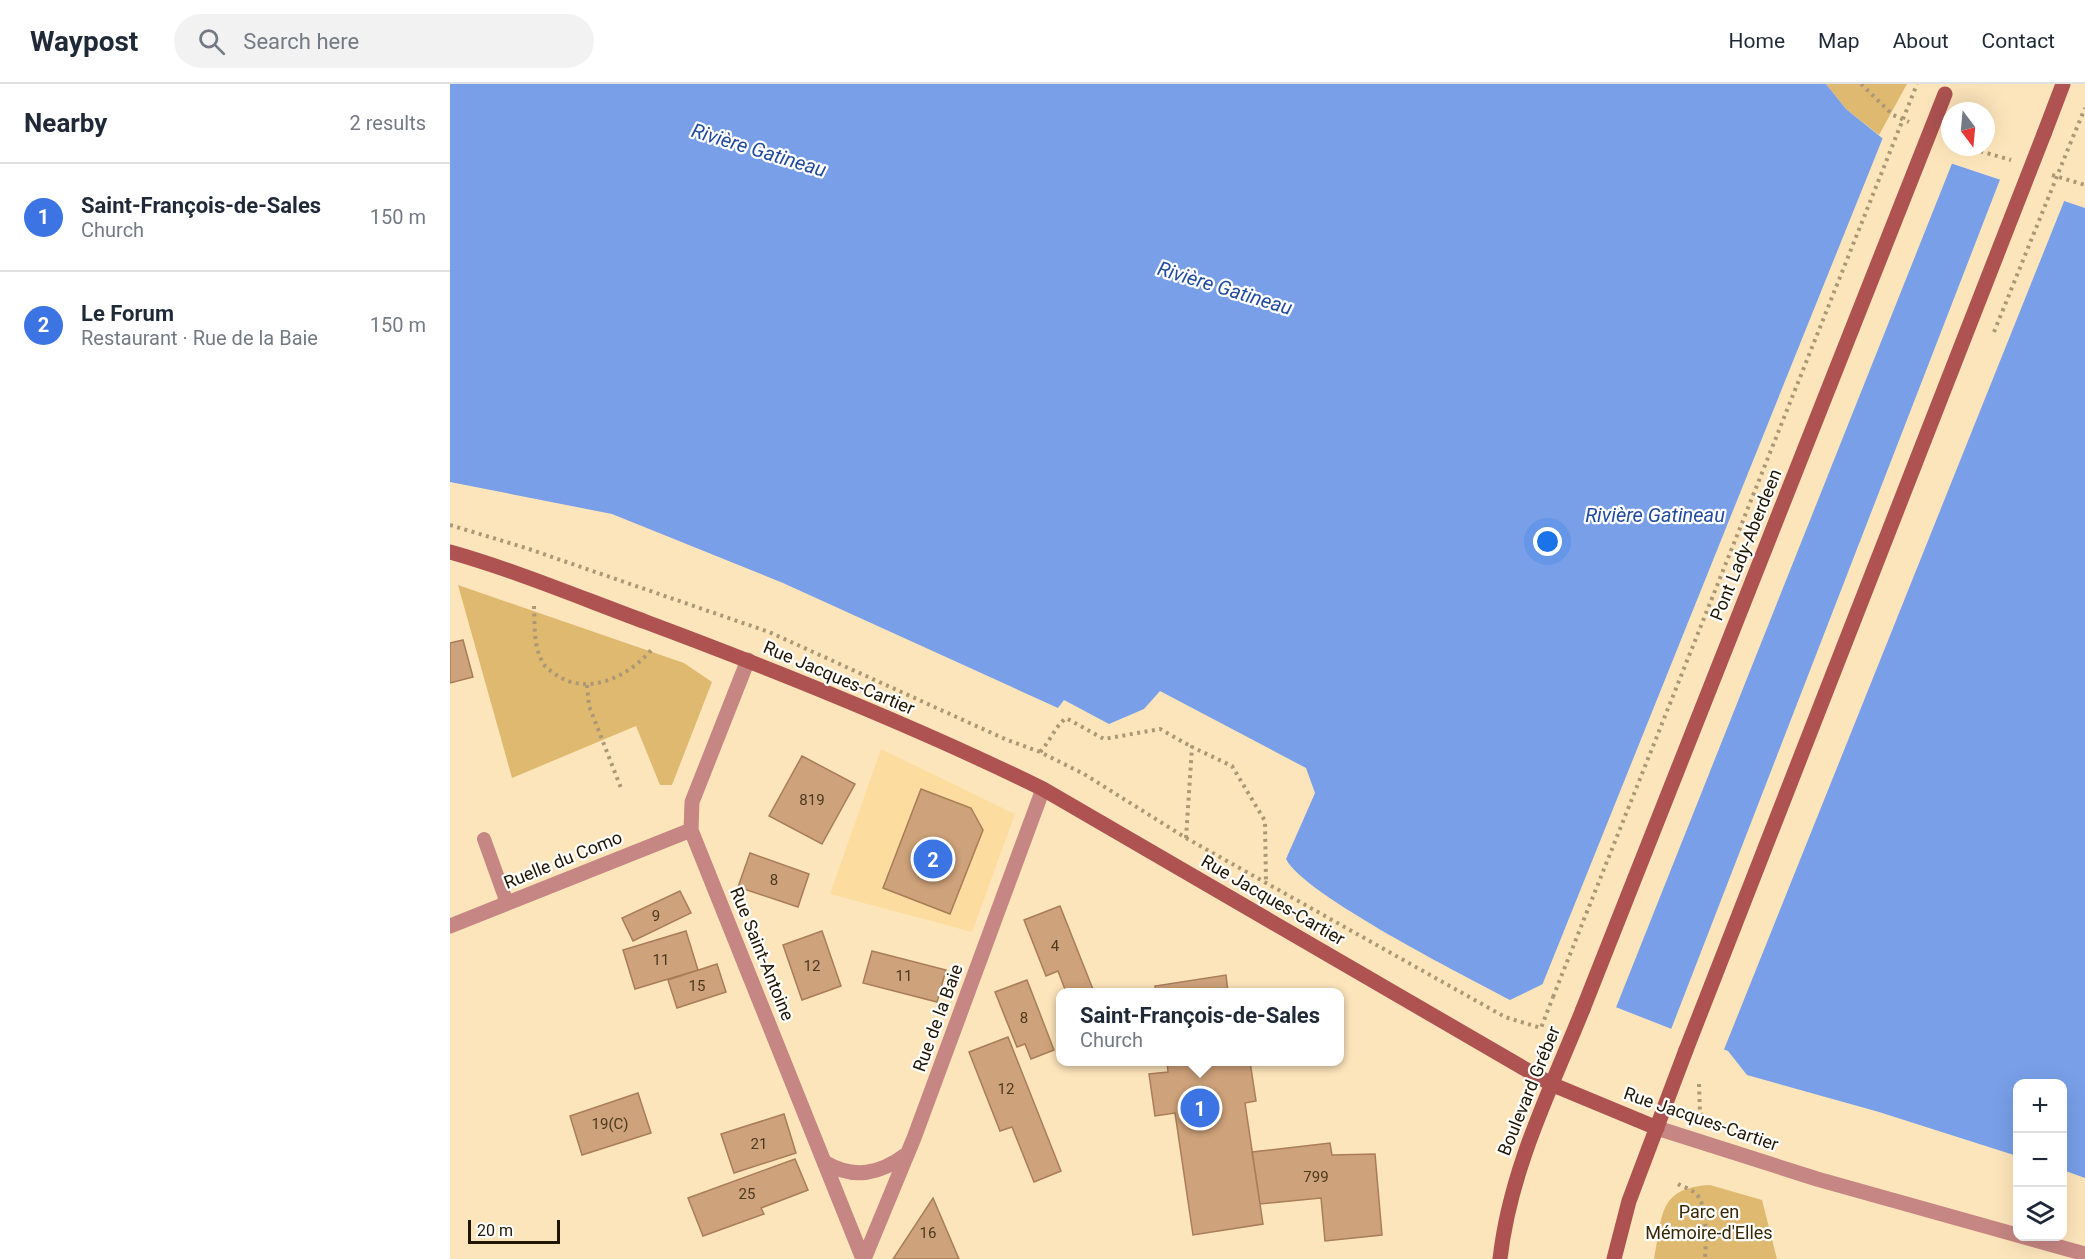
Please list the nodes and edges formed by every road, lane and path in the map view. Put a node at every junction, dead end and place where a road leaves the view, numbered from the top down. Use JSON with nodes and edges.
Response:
{"nodes":[{"id":1,"x":1861,"y":84,"type":"edge"},
{"id":2,"x":1917,"y":84,"type":"edge"},
{"id":3,"x":2063,"y":84,"type":"edge"},
{"id":4,"x":1947,"y":89,"type":"edge"},
{"id":5,"x":2085,"y":108,"type":"edge"},
{"id":6,"x":1912,"y":124,"type":"dead end"},
{"id":7,"x":2070,"y":144,"type":"dead end"},
{"id":8,"x":450,"y":552,"type":"edge"},
{"id":9,"x":534,"y":606,"type":"dead end"},
{"id":10,"x":654,"y":647,"type":"dead end"},
{"id":11,"x":748,"y":660,"type":"junction"},
{"id":12,"x":587,"y":685,"type":"junction"},
{"id":13,"x":1192,"y":747,"type":"junction"},
{"id":14,"x":1040,"y":752,"type":"dead end"},
{"id":15,"x":621,"y":788,"type":"dead end"},
{"id":16,"x":1043,"y":789,"type":"junction"},
{"id":17,"x":691,"y":830,"type":"junction"},
{"id":18,"x":1186,"y":838,"type":"dead end"},
{"id":19,"x":484,"y":839,"type":"dead end"},
{"id":20,"x":1266,"y":884,"type":"dead end"},
{"id":21,"x":507,"y":903,"type":"junction"},
{"id":22,"x":450,"y":926,"type":"edge"},
{"id":23,"x":1583,"y":1009,"type":"joint"},
{"id":24,"x":1542,"y":1028,"type":"dead end"},
{"id":25,"x":1551,"y":1084,"type":"junction"},
{"id":26,"x":1657,"y":1128,"type":"junction"},
{"id":27,"x":907,"y":1154,"type":"junction"},
{"id":28,"x":824,"y":1162,"type":"junction"},
{"id":29,"x":1678,"y":1184,"type":"dead end"},
{"id":30,"x":2044,"y":1251,"type":"edge"},
{"id":31,"x":2085,"y":1254,"type":"edge"},
{"id":32,"x":864,"y":1259,"type":"edge"},
{"id":33,"x":1500,"y":1259,"type":"edge"},
{"id":34,"x":1614,"y":1259,"type":"edge"},
{"id":35,"x":1705,"y":1259,"type":"edge"}],
"edges":[{"from":1,"to":6,"type":"path"},
{"from":2,"to":24,"type":"path","name":"Pont Lady-Aberdeen","bridge":true},
{"from":3,"to":26,"type":"main road","bridge":true},
{"from":4,"to":23,"type":"main road","name":"Pont Lady-Aberdeen","bridge":true},
{"from":5,"to":7,"type":"path"},
{"from":8,"to":11,"type":"main road","name":"Rue Jacques-Cartier"},
{"from":9,"to":12,"type":"path"},
{"from":10,"to":12,"type":"path"},
{"from":11,"to":16,"type":"main road","name":"Rue Jacques-Cartier"},
{"from":11,"to":17,"type":"street","name":"Rue Saint-Antoine"},
{"from":12,"to":15,"type":"path"},
{"from":13,"to":14,"type":"path"},
{"from":13,"to":18,"type":"path"},
{"from":13,"to":20,"type":"path"},
{"from":16,"to":25,"type":"main road","name":"Rue Jacques-Cartier"},
{"from":16,"to":27,"type":"street","name":"Rue de la Baie"},
{"from":17,"to":21,"type":"street","name":"Ruelle du Como"},
{"from":17,"to":28,"type":"street","name":"Rue Saint-Antoine"},
{"from":19,"to":21,"type":"lane"},
{"from":21,"to":22,"type":"street","name":"Ruelle du Como"},
{"from":23,"to":25,"type":"main road","name":"Boulevard Gréber"},
{"from":25,"to":26,"type":"main road","name":"Rue Jacques-Cartier"},
{"from":25,"to":33,"type":"main road","name":"Boulevard Gréber"},
{"from":26,"to":30,"type":"street","name":"Rue Jacques-Cartier"},
{"from":26,"to":34,"type":"main road"},
{"from":27,"to":28,"type":"street"},
{"from":27,"to":32,"type":"street","name":"Rue de la Baie"},
{"from":28,"to":32,"type":"street","name":"Rue Saint-Antoine"},
{"from":29,"to":35,"type":"path"},
{"from":30,"to":31,"type":"street","name":"Rue Jacques-Cartier"}]}
